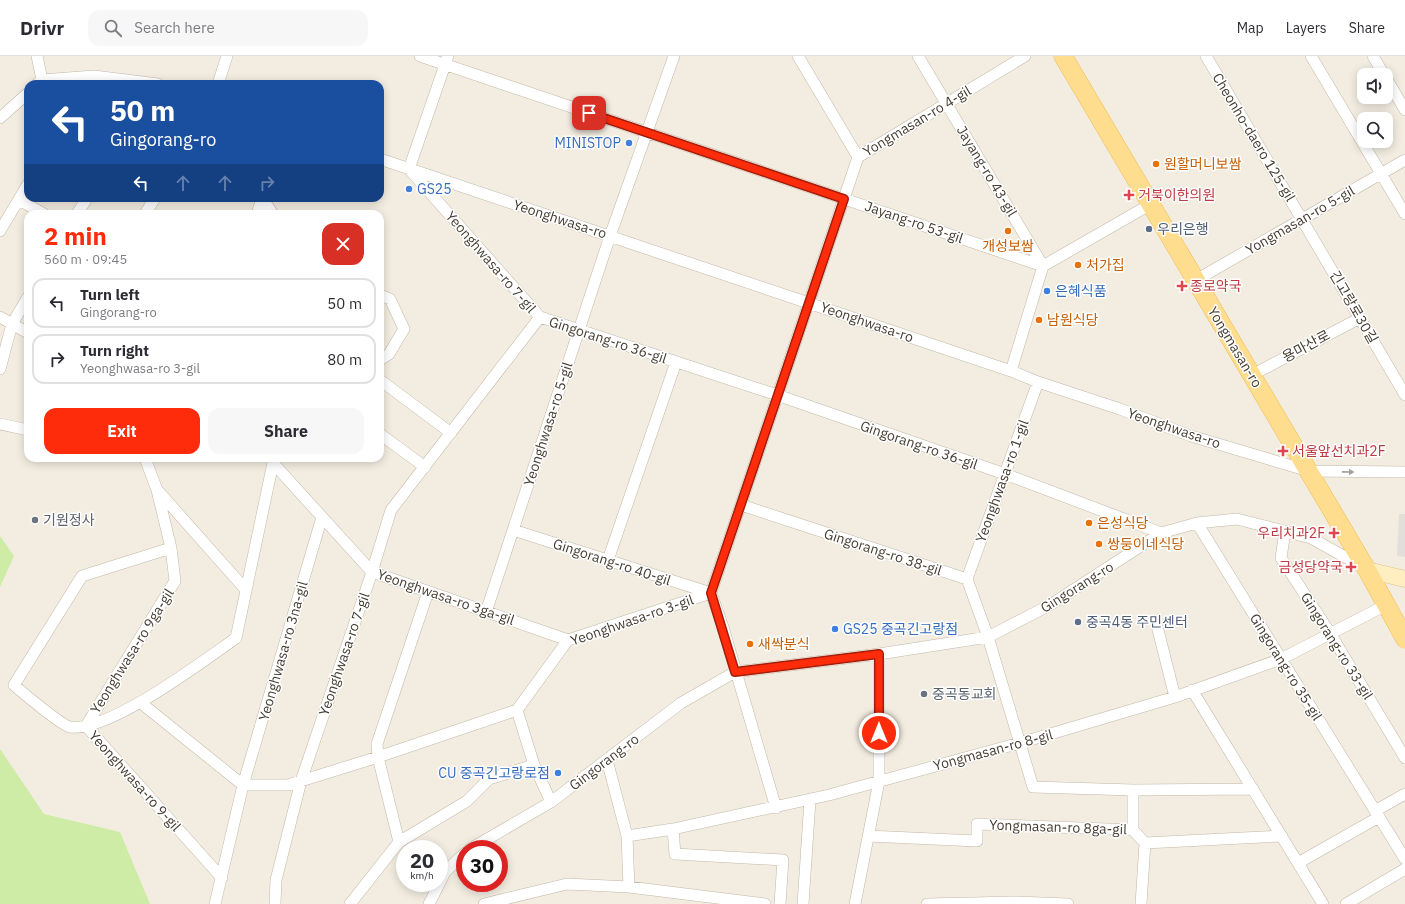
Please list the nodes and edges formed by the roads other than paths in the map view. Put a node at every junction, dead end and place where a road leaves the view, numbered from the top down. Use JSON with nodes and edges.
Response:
{"nodes":[{"id":1,"x":37,"y":56,"type":"edge"},
{"id":2,"x":227,"y":56,"type":"edge"},
{"id":3,"x":420,"y":56,"type":"edge"},
{"id":4,"x":674,"y":56,"type":"edge"},
{"id":5,"x":798,"y":56,"type":"edge"},
{"id":6,"x":918,"y":56,"type":"edge"},
{"id":7,"x":1025,"y":56,"type":"edge"},
{"id":8,"x":1064,"y":56,"type":"edge"},
{"id":9,"x":1206,"y":56,"type":"edge"},
{"id":10,"x":1311,"y":56,"type":"edge"},
{"id":11,"x":1373,"y":56,"type":"edge"},
{"id":12,"x":446,"y":60,"type":"edge"},
{"id":13,"x":1380,"y":68,"type":"edge"},
{"id":14,"x":40,"y":80,"type":"edge"},
{"id":15,"x":219,"y":80,"type":"edge"},
{"id":16,"x":1393,"y":90,"type":"edge"},
{"id":17,"x":24,"y":96,"type":"edge"},
{"id":18,"x":946,"y":104,"type":"junction"},
{"id":19,"x":1405,"y":110,"type":"edge"},
{"id":20,"x":0,"y":118,"type":"edge"},
{"id":21,"x":647,"y":132,"type":"junction"},
{"id":22,"x":858,"y":157,"type":"junction"},
{"id":23,"x":384,"y":160,"type":"edge"},
{"id":24,"x":1405,"y":160,"type":"edge"},
{"id":25,"x":410,"y":169,"type":"junction"},
{"id":26,"x":1381,"y":173,"type":"junction"},
{"id":27,"x":24,"y":191,"type":"edge"},
{"id":28,"x":844,"y":199,"type":"junction"},
{"id":29,"x":19,"y":200,"type":"junction"},
{"id":30,"x":1151,"y":204,"type":"junction"},
{"id":31,"x":37,"y":210,"type":"edge"},
{"id":32,"x":1405,"y":214,"type":"edge"},
{"id":33,"x":1302,"y":219,"type":"junction"},
{"id":34,"x":0,"y":231,"type":"edge"},
{"id":35,"x":610,"y":236,"type":"junction"},
{"id":36,"x":1044,"y":266,"type":"junction"},
{"id":37,"x":1196,"y":280,"type":"junction"},
{"id":38,"x":384,"y":297,"type":"edge"},
{"id":39,"x":808,"y":302,"type":"junction"},
{"id":40,"x":24,"y":304,"type":"edge"},
{"id":41,"x":0,"y":317,"type":"edge"},
{"id":42,"x":540,"y":317,"type":"junction"},
{"id":43,"x":1360,"y":318,"type":"junction"},
{"id":44,"x":12,"y":324,"type":"junction"},
{"id":45,"x":579,"y":330,"type":"junction"},
{"id":46,"x":24,"y":331,"type":"edge"},
{"id":47,"x":384,"y":357,"type":"edge"},
{"id":48,"x":676,"y":362,"type":"junction"},
{"id":49,"x":0,"y":369,"type":"edge"},
{"id":50,"x":1011,"y":371,"type":"junction"},
{"id":51,"x":1252,"y":375,"type":"junction"},
{"id":52,"x":1038,"y":382,"type":"junction"},
{"id":53,"x":384,"y":383,"type":"edge"},
{"id":54,"x":777,"y":395,"type":"junction"},
{"id":55,"x":1405,"y":395,"type":"edge"},
{"id":56,"x":0,"y":424,"type":"edge"},
{"id":57,"x":24,"y":429,"type":"edge"},
{"id":58,"x":451,"y":433,"type":"junction"},
{"id":59,"x":384,"y":437,"type":"edge"},
{"id":60,"x":147,"y":462,"type":"edge"},
{"id":61,"x":273,"y":462,"type":"edge"},
{"id":62,"x":275,"y":462,"type":"edge"},
{"id":63,"x":425,"y":467,"type":"junction"},
{"id":64,"x":1309,"y":471,"type":"junction"},
{"id":65,"x":1405,"y":472,"type":"edge"},
{"id":66,"x":1005,"y":474,"type":"junction"},
{"id":67,"x":157,"y":490,"type":"junction"},
{"id":68,"x":741,"y":505,"type":"junction"},
{"id":69,"x":322,"y":517,"type":"junction"},
{"id":70,"x":1197,"y":523,"type":"junction"},
{"id":71,"x":513,"y":530,"type":"junction"},
{"id":72,"x":1286,"y":531,"type":"junction"},
{"id":73,"x":1161,"y":533,"type":"junction"},
{"id":74,"x":171,"y":548,"type":"junction"},
{"id":75,"x":608,"y":560,"type":"junction"},
{"id":76,"x":1367,"y":570,"type":"junction"},
{"id":77,"x":372,"y":572,"type":"junction"},
{"id":78,"x":966,"y":579,"type":"junction"},
{"id":79,"x":1405,"y":579,"type":"edge"},
{"id":80,"x":246,"y":590,"type":"junction"},
{"id":81,"x":428,"y":592,"type":"junction"},
{"id":82,"x":711,"y":593,"type":"junction"},
{"id":83,"x":1386,"y":605,"type":"junction"},
{"id":84,"x":486,"y":612,"type":"junction"},
{"id":85,"x":1157,"y":626,"type":"dead end"},
{"id":86,"x":1330,"y":633,"type":"junction"},
{"id":87,"x":988,"y":637,"type":"junction"},
{"id":88,"x":1405,"y":638,"type":"edge"},
{"id":89,"x":568,"y":640,"type":"junction"},
{"id":90,"x":879,"y":654,"type":"junction"},
{"id":91,"x":1281,"y":659,"type":"junction"},
{"id":92,"x":735,"y":672,"type":"junction"},
{"id":93,"x":1192,"y":690,"type":"junction"},
{"id":94,"x":1175,"y":697,"type":"junction"},
{"id":95,"x":141,"y":703,"type":"junction"},
{"id":96,"x":517,"y":710,"type":"junction"},
{"id":97,"x":86,"y":726,"type":"junction"},
{"id":98,"x":1020,"y":744,"type":"junction"},
{"id":99,"x":378,"y":758,"type":"junction"},
{"id":100,"x":1405,"y":758,"type":"edge"},
{"id":101,"x":607,"y":760,"type":"junction"},
{"id":102,"x":534,"y":766,"type":"junction"},
{"id":103,"x":301,"y":780,"type":"junction"},
{"id":104,"x":880,"y":781,"type":"junction"},
{"id":105,"x":243,"y":785,"type":"junction"},
{"id":106,"x":1253,"y":789,"type":"junction"},
{"id":107,"x":1132,"y":790,"type":"junction"},
{"id":108,"x":1405,"y":794,"type":"edge"},
{"id":109,"x":810,"y":800,"type":"junction"},
{"id":110,"x":551,"y":802,"type":"junction"},
{"id":111,"x":776,"y":808,"type":"junction"},
{"id":112,"x":1377,"y":814,"type":"junction"},
{"id":113,"x":673,"y":829,"type":"junction"},
{"id":114,"x":1133,"y":830,"type":"junction"},
{"id":115,"x":627,"y":836,"type":"junction"},
{"id":116,"x":868,"y":836,"type":"junction"},
{"id":117,"x":1282,"y":836,"type":"junction"},
{"id":118,"x":398,"y":840,"type":"edge"},
{"id":119,"x":402,"y":840,"type":"edge"},
{"id":120,"x":486,"y":840,"type":"edge"},
{"id":121,"x":1145,"y":843,"type":"junction"},
{"id":122,"x":396,"y":846,"type":"edge"},
{"id":123,"x":1405,"y":859,"type":"edge"},
{"id":124,"x":456,"y":862,"type":"edge"},
{"id":125,"x":1298,"y":863,"type":"junction"},
{"id":126,"x":1405,"y":869,"type":"edge"},
{"id":127,"x":222,"y":878,"type":"junction"},
{"id":128,"x":629,"y":887,"type":"junction"},
{"id":129,"x":1014,"y":903,"type":"edge"},
{"id":130,"x":216,"y":904,"type":"edge"},
{"id":131,"x":275,"y":904,"type":"edge"},
{"id":132,"x":350,"y":904,"type":"edge"},
{"id":133,"x":429,"y":904,"type":"edge"},
{"id":134,"x":484,"y":904,"type":"edge"},
{"id":135,"x":764,"y":904,"type":"edge"},
{"id":136,"x":780,"y":904,"type":"edge"},
{"id":137,"x":803,"y":904,"type":"edge"},
{"id":138,"x":855,"y":904,"type":"edge"},
{"id":139,"x":927,"y":904,"type":"edge"},
{"id":140,"x":1068,"y":904,"type":"edge"},
{"id":141,"x":1141,"y":904,"type":"edge"},
{"id":142,"x":1323,"y":904,"type":"edge"},
{"id":143,"x":1346,"y":904,"type":"edge"}],
"edges":[{"from":1,"to":14,"type":"street"},
{"from":2,"to":15,"type":"street"},
{"from":3,"to":12,"type":"street","name":"Jayang-ro 53-gil"},
{"from":4,"to":21,"type":"street","name":"Yeonghwasa-ro 5-gil"},
{"from":5,"to":22,"type":"street"},
{"from":6,"to":18,"type":"street","name":"Jayang-ro 43-gil"},
{"from":7,"to":18,"type":"street","name":"Yongmasan-ro 4-gil"},
{"from":8,"to":30,"type":"main road","name":"Yongmasan-ro"},
{"from":9,"to":33,"type":"street","name":"Cheonho-daero 125-gil"},
{"from":10,"to":26,"type":"street"},
{"from":11,"to":13,"type":"street"},
{"from":12,"to":21,"type":"street","name":"Jayang-ro 53-gil"},
{"from":12,"to":25,"type":"street"},
{"from":16,"to":19,"type":"street"},
{"from":17,"to":20,"type":"street"},
{"from":18,"to":22,"type":"street","name":"Yongmasan-ro 4-gil"},
{"from":18,"to":36,"type":"street","name":"Jayang-ro 43-gil"},
{"from":21,"to":28,"type":"street","name":"Jayang-ro 53-gil"},
{"from":21,"to":35,"type":"street","name":"Yeonghwasa-ro 5-gil"},
{"from":22,"to":28,"type":"street","name":"Yongmasan-ro 4-gil"},
{"from":23,"to":25,"type":"street","name":"Yeonghwasa-ro"},
{"from":24,"to":26,"type":"street","name":"Yongmasan-ro 5-gil"},
{"from":25,"to":35,"type":"street","name":"Yeonghwasa-ro"},
{"from":25,"to":42,"type":"street","name":"Yeonghwasa-ro 7-gil"},
{"from":26,"to":32,"type":"street"},
{"from":26,"to":33,"type":"street","name":"Yongmasan-ro 5-gil"},
{"from":27,"to":29,"type":"street"},
{"from":28,"to":36,"type":"street","name":"Jayang-ro 53-gil"},
{"from":28,"to":39,"type":"street","name":"Yongmasan-ro 4-gil"},
{"from":29,"to":31,"type":"street"},
{"from":29,"to":34,"type":"street"},
{"from":30,"to":36,"type":"street"},
{"from":30,"to":37,"type":"main road","name":"Yongmasan-ro"},
{"from":33,"to":37,"type":"street","name":"Yongmasan-ro 5-gil"},
{"from":33,"to":43,"type":"street","name":"긴고랑로30길"},
{"from":35,"to":39,"type":"street","name":"Yeonghwasa-ro"},
{"from":35,"to":45,"type":"street","name":"Yeonghwasa-ro 5-gil"},
{"from":36,"to":50,"type":"street"},
{"from":37,"to":51,"type":"main road","name":"Yongmasan-ro"},
{"from":38,"to":47,"type":"street"},
{"from":39,"to":50,"type":"street","name":"Yeonghwasa-ro"},
{"from":39,"to":54,"type":"street","name":"Yeonghwasa-ro 3-gil"},
{"from":40,"to":44,"type":"street"},
{"from":41,"to":44,"type":"street"},
{"from":42,"to":45,"type":"street","name":"Gingorang-ro 36-gil"},
{"from":42,"to":58,"type":"street","name":"Yeonghwasa-ro 7-gil"},
{"from":43,"to":51,"type":"street","name":"용마산로"},
{"from":43,"to":55,"type":"street","name":"긴고랑로30길"},
{"from":44,"to":46,"type":"street"},
{"from":44,"to":49,"type":"street"},
{"from":45,"to":48,"type":"street","name":"Gingorang-ro 36-gil"},
{"from":45,"to":71,"type":"street","name":"Yeonghwasa-ro 5-gil"},
{"from":48,"to":54,"type":"street","name":"Gingorang-ro 36-gil"},
{"from":48,"to":75,"type":"street","name":"Gingorang-ro 36-gil"},
{"from":50,"to":52,"type":"street","name":"Yeonghwasa-ro"},
{"from":51,"to":64,"type":"main road","name":"Yongmasan-ro"},
{"from":52,"to":64,"type":"street","name":"Yeonghwasa-ro"},
{"from":52,"to":66,"type":"street","name":"Yeonghwasa-ro 1-gil"},
{"from":53,"to":58,"type":"street"},
{"from":54,"to":66,"type":"street","name":"Gingorang-ro 36-gil"},
{"from":54,"to":68,"type":"street","name":"Yeonghwasa-ro 3-gil"},
{"from":56,"to":57,"type":"street"},
{"from":58,"to":63,"type":"street","name":"Yeonghwasa-ro 7-gil"},
{"from":59,"to":63,"type":"street"},
{"from":60,"to":67,"type":"street","name":"Yeonghwasa-ro 9ga-gil"},
{"from":61,"to":80,"type":"street","name":"Yeonghwasa-ro 9-gil"},
{"from":62,"to":69,"type":"street","name":"Yeonghwasa-ro 3ga-gil"},
{"from":63,"to":77,"type":"street","name":"Yeonghwasa-ro 7-gil"},
{"from":64,"to":65,"type":"street","name":"Yeonghwasa-ro","one_way":true},
{"from":64,"to":76,"type":"main road","name":"Yongmasan-ro"},
{"from":66,"to":73,"type":"street","name":"Gingorang-ro 36-gil"},
{"from":66,"to":78,"type":"street","name":"Yeonghwasa-ro 1-gil"},
{"from":67,"to":74,"type":"street","name":"Yeonghwasa-ro 9ga-gil"},
{"from":67,"to":80,"type":"street"},
{"from":68,"to":78,"type":"street","name":"Gingorang-ro 38-gil"},
{"from":68,"to":82,"type":"street","name":"Yeonghwasa-ro 3-gil"},
{"from":69,"to":77,"type":"street","name":"Yeonghwasa-ro 3ga-gil"},
{"from":69,"to":105,"type":"street","name":"Yeonghwasa-ro 3na-gil"},
{"from":70,"to":72,"type":"street","name":"Gingorang-ro"},
{"from":70,"to":73,"type":"street","name":"Gingorang-ro"},
{"from":70,"to":91,"type":"street","name":"Gingorang-ro 35-gil"},
{"from":71,"to":75,"type":"street","name":"Gingorang-ro 40-gil"},
{"from":71,"to":84,"type":"street","name":"Yeonghwasa-ro 5-gil"},
{"from":72,"to":76,"type":"street","name":"Gingorang-ro"},
{"from":72,"to":86,"type":"street","name":"Gingorang-ro 33-gil"},
{"from":73,"to":87,"type":"street","name":"Gingorang-ro"},
{"from":74,"to":97,"type":"street","name":"Yeonghwasa-ro 9ga-gil"},
{"from":74,"to":97,"type":"street"},
{"from":75,"to":82,"type":"street","name":"Gingorang-ro 40-gil"},
{"from":76,"to":79,"type":"main road","name":"Gingorang-ro"},
{"from":76,"to":83,"type":"main road","name":"Yongmasan-ro"},
{"from":77,"to":81,"type":"street","name":"Yeonghwasa-ro 3ga-gil"},
{"from":77,"to":103,"type":"street","name":"Yeonghwasa-ro 7-gil"},
{"from":78,"to":87,"type":"street"},
{"from":80,"to":95,"type":"street","name":"Yeonghwasa-ro 9-gil"},
{"from":81,"to":84,"type":"street","name":"Yeonghwasa-ro 3ga-gil"},
{"from":81,"to":99,"type":"street"},
{"from":82,"to":89,"type":"street","name":"Yeonghwasa-ro 3-gil"},
{"from":82,"to":92,"type":"street","name":"Yeonghwasa-ro 3-gil"},
{"from":83,"to":86,"type":"street","name":"Yongmasan-ro 8-gil"},
{"from":83,"to":88,"type":"main road","name":"Yongmasan-ro"},
{"from":84,"to":89,"type":"street","name":"Yeonghwasa-ro 3ga-gil"},
{"from":85,"to":94,"type":"street"},
{"from":86,"to":91,"type":"street","name":"Yongmasan-ro 8-gil"},
{"from":86,"to":100,"type":"street","name":"Gingorang-ro 33-gil"},
{"from":87,"to":90,"type":"street","name":"Gingorang-ro"},
{"from":87,"to":98,"type":"street"},
{"from":89,"to":96,"type":"street","name":"Yeonghwasa-ro 3-gil"},
{"from":90,"to":92,"type":"street","name":"Gingorang-ro"},
{"from":90,"to":104,"type":"street"},
{"from":91,"to":93,"type":"street","name":"Yongmasan-ro 8-gil"},
{"from":91,"to":112,"type":"street","name":"Gingorang-ro 35-gil"},
{"from":92,"to":101,"type":"street","name":"Gingorang-ro"},
{"from":92,"to":111,"type":"street"},
{"from":93,"to":94,"type":"street","name":"Yongmasan-ro 8-gil"},
{"from":93,"to":106,"type":"street"},
{"from":94,"to":98,"type":"street","name":"Yongmasan-ro 8-gil"},
{"from":95,"to":97,"type":"street","name":"Yeonghwasa-ro 9-gil"},
{"from":95,"to":105,"type":"street"},
{"from":96,"to":99,"type":"street"},
{"from":96,"to":102,"type":"street"},
{"from":97,"to":127,"type":"street","name":"Yeonghwasa-ro 9-gil"},
{"from":98,"to":104,"type":"street","name":"Yongmasan-ro 8-gil"},
{"from":98,"to":107,"type":"street"},
{"from":99,"to":103,"type":"street"},
{"from":99,"to":118,"type":"street"},
{"from":101,"to":110,"type":"street","name":"Gingorang-ro"},
{"from":101,"to":115,"type":"street"},
{"from":102,"to":110,"type":"street"},
{"from":102,"to":119,"type":"street"},
{"from":103,"to":105,"type":"street"},
{"from":103,"to":131,"type":"street","name":"Yeonghwasa-ro 7-gil"},
{"from":104,"to":109,"type":"street","name":"Yongmasan-ro 8-gil"},
{"from":104,"to":116,"type":"street"},
{"from":105,"to":127,"type":"street","name":"Yeonghwasa-ro 3na-gil"},
{"from":106,"to":107,"type":"street"},
{"from":106,"to":117,"type":"street"},
{"from":107,"to":114,"type":"street"},
{"from":108,"to":112,"type":"street"},
{"from":109,"to":111,"type":"street","name":"Yongmasan-ro 8-gil"},
{"from":109,"to":137,"type":"street"},
{"from":110,"to":120,"type":"street","name":"Gingorang-ro"},
{"from":111,"to":113,"type":"street","name":"Yongmasan-ro 8-gil"},
{"from":112,"to":123,"type":"street","name":"Gingorang-ro 35-gil"},
{"from":112,"to":125,"type":"street"},
{"from":113,"to":115,"type":"street","name":"Yongmasan-ro 8-gil"},
{"from":113,"to":136,"type":"street"},
{"from":114,"to":116,"type":"street","name":"Yongmasan-ro 8ga-gil"},
{"from":114,"to":121,"type":"street","name":"Yongmasan-ro 8ga-gil"},
{"from":115,"to":128,"type":"street"},
{"from":116,"to":138,"type":"street"},
{"from":117,"to":121,"type":"street","name":"Yongmasan-ro 8ga-gil"},
{"from":117,"to":125,"type":"street"},
{"from":121,"to":141,"type":"street"},
{"from":122,"to":132,"type":"street"},
{"from":124,"to":133,"type":"street"},
{"from":125,"to":142,"type":"street"},
{"from":126,"to":143,"type":"street"},
{"from":127,"to":130,"type":"street","name":"Yeonghwasa-ro 3na-gil"},
{"from":128,"to":134,"type":"street"},
{"from":128,"to":135,"type":"street"},
{"from":129,"to":139,"type":"street"},
{"from":129,"to":140,"type":"street"}]}
